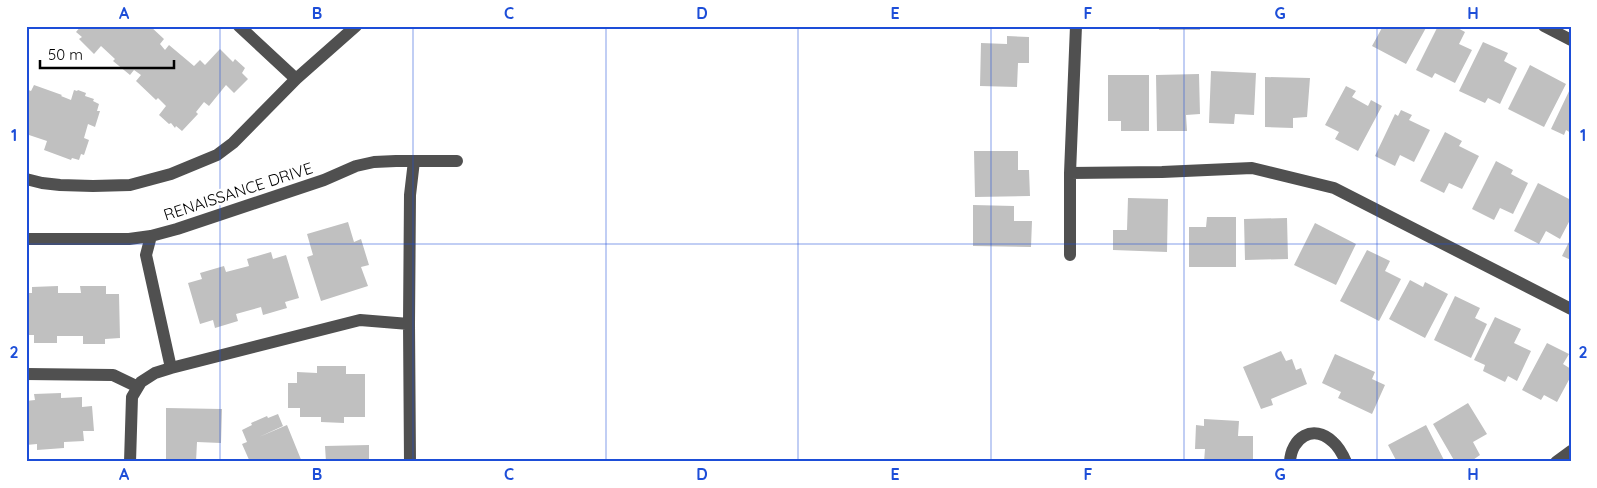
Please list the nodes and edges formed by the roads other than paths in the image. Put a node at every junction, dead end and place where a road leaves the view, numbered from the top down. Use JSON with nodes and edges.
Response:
{"nodes":[{"id":1,"x":239,"y":26,"type":"edge"},
{"id":2,"x":356,"y":26,"type":"edge"},
{"id":3,"x":1076,"y":26,"type":"edge"},
{"id":4,"x":1544,"y":26,"type":"edge"},
{"id":5,"x":1571,"y":40,"type":"edge"},
{"id":6,"x":296,"y":79,"type":"junction"},
{"id":7,"x":414,"y":161,"type":"junction"},
{"id":8,"x":457,"y":161,"type":"dead end"},
{"id":9,"x":1070,"y":172,"type":"junction"},
{"id":10,"x":26,"y":179,"type":"edge"},
{"id":11,"x":151,"y":236,"type":"junction"},
{"id":12,"x":26,"y":239,"type":"edge"},
{"id":13,"x":1070,"y":255,"type":"dead end"},
{"id":14,"x":1571,"y":309,"type":"edge"},
{"id":15,"x":410,"y":324,"type":"junction"},
{"id":16,"x":171,"y":368,"type":"junction"},
{"id":17,"x":26,"y":374,"type":"edge"},
{"id":18,"x":138,"y":387,"type":"junction"},
{"id":19,"x":1571,"y":451,"type":"edge"},
{"id":20,"x":130,"y":462,"type":"edge"},
{"id":21,"x":410,"y":462,"type":"edge"},
{"id":22,"x":1290,"y":462,"type":"edge"},
{"id":23,"x":1346,"y":462,"type":"edge"},
{"id":24,"x":1556,"y":462,"type":"edge"}],
"edges":[{"from":1,"to":6,"type":"street"},
{"from":2,"to":6,"type":"street"},
{"from":3,"to":9,"type":"street"},
{"from":4,"to":5,"type":"street"},
{"from":6,"to":10,"type":"street"},
{"from":7,"to":8,"type":"street","name":"RENAISSANCE DRIVE"},
{"from":7,"to":11,"type":"street","name":"RENAISSANCE DRIVE"},
{"from":7,"to":15,"type":"street"},
{"from":9,"to":13,"type":"street"},
{"from":9,"to":14,"type":"street"},
{"from":11,"to":12,"type":"street","name":"RENAISSANCE DRIVE"},
{"from":11,"to":16,"type":"street"},
{"from":15,"to":16,"type":"street"},
{"from":15,"to":21,"type":"street"},
{"from":16,"to":18,"type":"street"},
{"from":17,"to":18,"type":"street"},
{"from":18,"to":20,"type":"street"},
{"from":19,"to":24,"type":"street"},
{"from":22,"to":23,"type":"street"}]}
